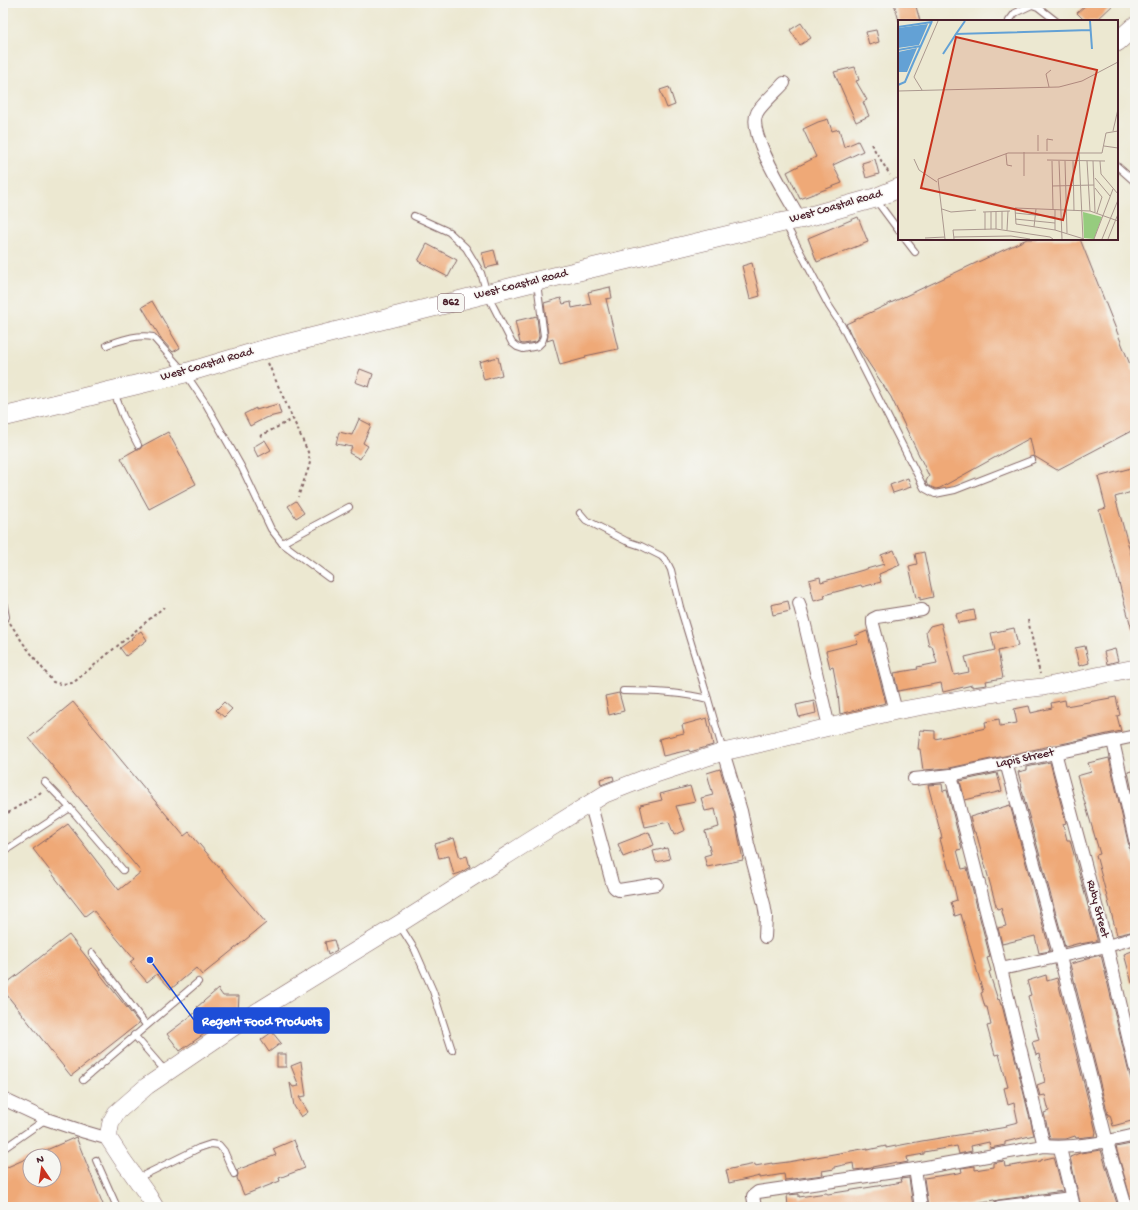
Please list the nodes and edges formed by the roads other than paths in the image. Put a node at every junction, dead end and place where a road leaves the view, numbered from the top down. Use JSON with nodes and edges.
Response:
{"nodes":[{"id":1,"x":1010,"y":20,"type":"edge"},
{"id":2,"x":1055,"y":20,"type":"edge"},
{"id":3,"x":1135,"y":26,"type":"edge"},
{"id":4,"x":1118,"y":41,"type":"edge"},
{"id":5,"x":784,"y":83,"type":"dead end"},
{"id":6,"x":1118,"y":167,"type":"edge"},
{"id":7,"x":1135,"y":182,"type":"edge"},
{"id":8,"x":898,"y":188,"type":"edge"},
{"id":9,"x":875,"y":198,"type":"junction"},
{"id":10,"x":414,"y":216,"type":"dead end"},
{"id":11,"x":792,"y":220,"type":"junction"},
{"id":12,"x":898,"y":230,"type":"edge"},
{"id":13,"x":906,"y":240,"type":"edge"},
{"id":14,"x":915,"y":252,"type":"dead end"},
{"id":15,"x":537,"y":281,"type":"junction"},
{"id":16,"x":487,"y":294,"type":"junction"},
{"id":17,"x":107,"y":345,"type":"dead end"},
{"id":18,"x":185,"y":373,"type":"junction"},
{"id":19,"x":114,"y":390,"type":"junction"},
{"id":20,"x":3,"y":417,"type":"edge"},
{"id":21,"x":138,"y":445,"type":"dead end"},
{"id":22,"x":1032,"y":460,"type":"dead end"},
{"id":23,"x":349,"y":507,"type":"dead end"},
{"id":24,"x":580,"y":513,"type":"dead end"},
{"id":25,"x":282,"y":543,"type":"junction"},
{"id":26,"x":329,"y":578,"type":"dead end"},
{"id":27,"x":3,"y":601,"type":"edge"},
{"id":28,"x":799,"y":603,"type":"dead end"},
{"id":29,"x":922,"y":610,"type":"dead end"},
{"id":30,"x":5,"y":619,"type":"edge"},
{"id":31,"x":1135,"y":668,"type":"edge"},
{"id":32,"x":623,"y":691,"type":"dead end"},
{"id":33,"x":708,"y":699,"type":"junction"},
{"id":34,"x":896,"y":711,"type":"junction"},
{"id":35,"x":830,"y":727,"type":"junction"},
{"id":36,"x":1135,"y":736,"type":"edge"},
{"id":37,"x":1113,"y":741,"type":"junction"},
{"id":38,"x":723,"y":752,"type":"junction"},
{"id":39,"x":1055,"y":752,"type":"junction"},
{"id":40,"x":1006,"y":763,"type":"junction"},
{"id":41,"x":951,"y":775,"type":"junction"},
{"id":42,"x":914,"y":779,"type":"dead end"},
{"id":43,"x":45,"y":782,"type":"dead end"},
{"id":44,"x":590,"y":802,"type":"junction"},
{"id":45,"x":70,"y":808,"type":"junction"},
{"id":46,"x":1135,"y":840,"type":"edge"},
{"id":47,"x":3,"y":852,"type":"edge"},
{"id":48,"x":122,"y":870,"type":"dead end"},
{"id":49,"x":657,"y":884,"type":"dead end"},
{"id":50,"x":400,"y":924,"type":"junction"},
{"id":51,"x":765,"y":937,"type":"dead end"},
{"id":52,"x":1135,"y":938,"type":"edge"},
{"id":53,"x":1107,"y":946,"type":"junction"},
{"id":54,"x":92,"y":953,"type":"dead end"},
{"id":55,"x":1060,"y":957,"type":"junction"},
{"id":56,"x":1001,"y":969,"type":"junction"},
{"id":57,"x":198,"y":982,"type":"dead end"},
{"id":58,"x":146,"y":1025,"type":"junction"},
{"id":59,"x":134,"y":1035,"type":"junction"},
{"id":60,"x":452,"y":1050,"type":"dead end"},
{"id":61,"x":1135,"y":1067,"type":"edge"},
{"id":62,"x":168,"y":1072,"type":"junction"},
{"id":63,"x":83,"y":1080,"type":"dead end"},
{"id":64,"x":3,"y":1099,"type":"edge"},
{"id":65,"x":46,"y":1119,"type":"junction"},
{"id":66,"x":1135,"y":1135,"type":"edge"},
{"id":67,"x":109,"y":1139,"type":"junction"},
{"id":68,"x":1107,"y":1142,"type":"junction"},
{"id":69,"x":1044,"y":1146,"type":"junction"},
{"id":70,"x":1060,"y":1148,"type":"junction"},
{"id":71,"x":3,"y":1150,"type":"edge"},
{"id":72,"x":96,"y":1160,"type":"dead end"},
{"id":73,"x":915,"y":1169,"type":"junction"},
{"id":74,"x":234,"y":1174,"type":"dead end"},
{"id":75,"x":137,"y":1179,"type":"junction"},
{"id":76,"x":1072,"y":1202,"type":"edge"},
{"id":77,"x":117,"y":1207,"type":"edge"},
{"id":78,"x":155,"y":1207,"type":"edge"},
{"id":79,"x":755,"y":1207,"type":"edge"},
{"id":80,"x":921,"y":1207,"type":"edge"},
{"id":81,"x":999,"y":1207,"type":"edge"},
{"id":82,"x":1126,"y":1207,"type":"edge"}],
"edges":[{"from":1,"to":2,"type":"lane"},
{"from":3,"to":4,"type":"main road"},
{"from":5,"to":11,"type":"street"},
{"from":6,"to":7,"type":"lane"},
{"from":8,"to":9,"type":"main road","name":"West Coastal Road","number":"862"},
{"from":9,"to":11,"type":"main road","name":"West Coastal Road","number":"862"},
{"from":9,"to":12,"type":"lane"},
{"from":10,"to":16,"type":"lane"},
{"from":11,"to":15,"type":"main road","name":"West Coastal Road","number":"862"},
{"from":11,"to":22,"type":"lane"},
{"from":13,"to":14,"type":"lane"},
{"from":15,"to":16,"type":"main road","name":"West Coastal Road","number":"862"},
{"from":15,"to":16,"type":"lane"},
{"from":16,"to":18,"type":"main road","name":"West Coastal Road","number":"862"},
{"from":17,"to":18,"type":"lane"},
{"from":18,"to":19,"type":"main road","name":"West Coastal Road","number":"862"},
{"from":18,"to":25,"type":"lane"},
{"from":19,"to":20,"type":"main road","name":"West Coastal Road","number":"862"},
{"from":19,"to":21,"type":"lane"},
{"from":23,"to":25,"type":"lane"},
{"from":24,"to":33,"type":"lane"},
{"from":25,"to":26,"type":"lane"},
{"from":27,"to":30,"type":"lane"},
{"from":28,"to":35,"type":"street"},
{"from":29,"to":34,"type":"street"},
{"from":31,"to":34,"type":"street"},
{"from":32,"to":33,"type":"lane"},
{"from":33,"to":38,"type":"lane"},
{"from":34,"to":35,"type":"street"},
{"from":35,"to":38,"type":"street"},
{"from":36,"to":37,"type":"street","name":"Lapis Street"},
{"from":37,"to":39,"type":"street","name":"Lapis Street"},
{"from":37,"to":46,"type":"street"},
{"from":38,"to":44,"type":"street"},
{"from":38,"to":51,"type":"street"},
{"from":39,"to":40,"type":"street","name":"Lapis Street"},
{"from":39,"to":53,"type":"street","name":"Ruby Street"},
{"from":40,"to":41,"type":"street","name":"Lapis Street"},
{"from":40,"to":55,"type":"street"},
{"from":41,"to":42,"type":"street","name":"Lapis Street"},
{"from":41,"to":56,"type":"street"},
{"from":43,"to":45,"type":"lane"},
{"from":44,"to":49,"type":"street"},
{"from":44,"to":50,"type":"street"},
{"from":45,"to":47,"type":"lane"},
{"from":45,"to":48,"type":"lane"},
{"from":50,"to":60,"type":"lane"},
{"from":50,"to":62,"type":"street"},
{"from":52,"to":53,"type":"street"},
{"from":53,"to":55,"type":"street"},
{"from":53,"to":61,"type":"street","name":"Ruby Street"},
{"from":54,"to":58,"type":"lane"},
{"from":55,"to":56,"type":"street"},
{"from":55,"to":68,"type":"street"},
{"from":56,"to":69,"type":"street"},
{"from":57,"to":58,"type":"lane"},
{"from":58,"to":59,"type":"lane"},
{"from":59,"to":62,"type":"lane"},
{"from":59,"to":63,"type":"lane"},
{"from":62,"to":67,"type":"street"},
{"from":64,"to":65,"type":"street"},
{"from":65,"to":67,"type":"street"},
{"from":65,"to":71,"type":"lane"},
{"from":66,"to":68,"type":"street"},
{"from":67,"to":75,"type":"street"},
{"from":68,"to":70,"type":"street"},
{"from":68,"to":82,"type":"street"},
{"from":69,"to":70,"type":"street"},
{"from":69,"to":73,"type":"street"},
{"from":70,"to":76,"type":"street"},
{"from":72,"to":77,"type":"lane"},
{"from":73,"to":79,"type":"street"},
{"from":73,"to":80,"type":"street"},
{"from":74,"to":75,"type":"lane"},
{"from":75,"to":78,"type":"street"},
{"from":76,"to":81,"type":"street"}]}
